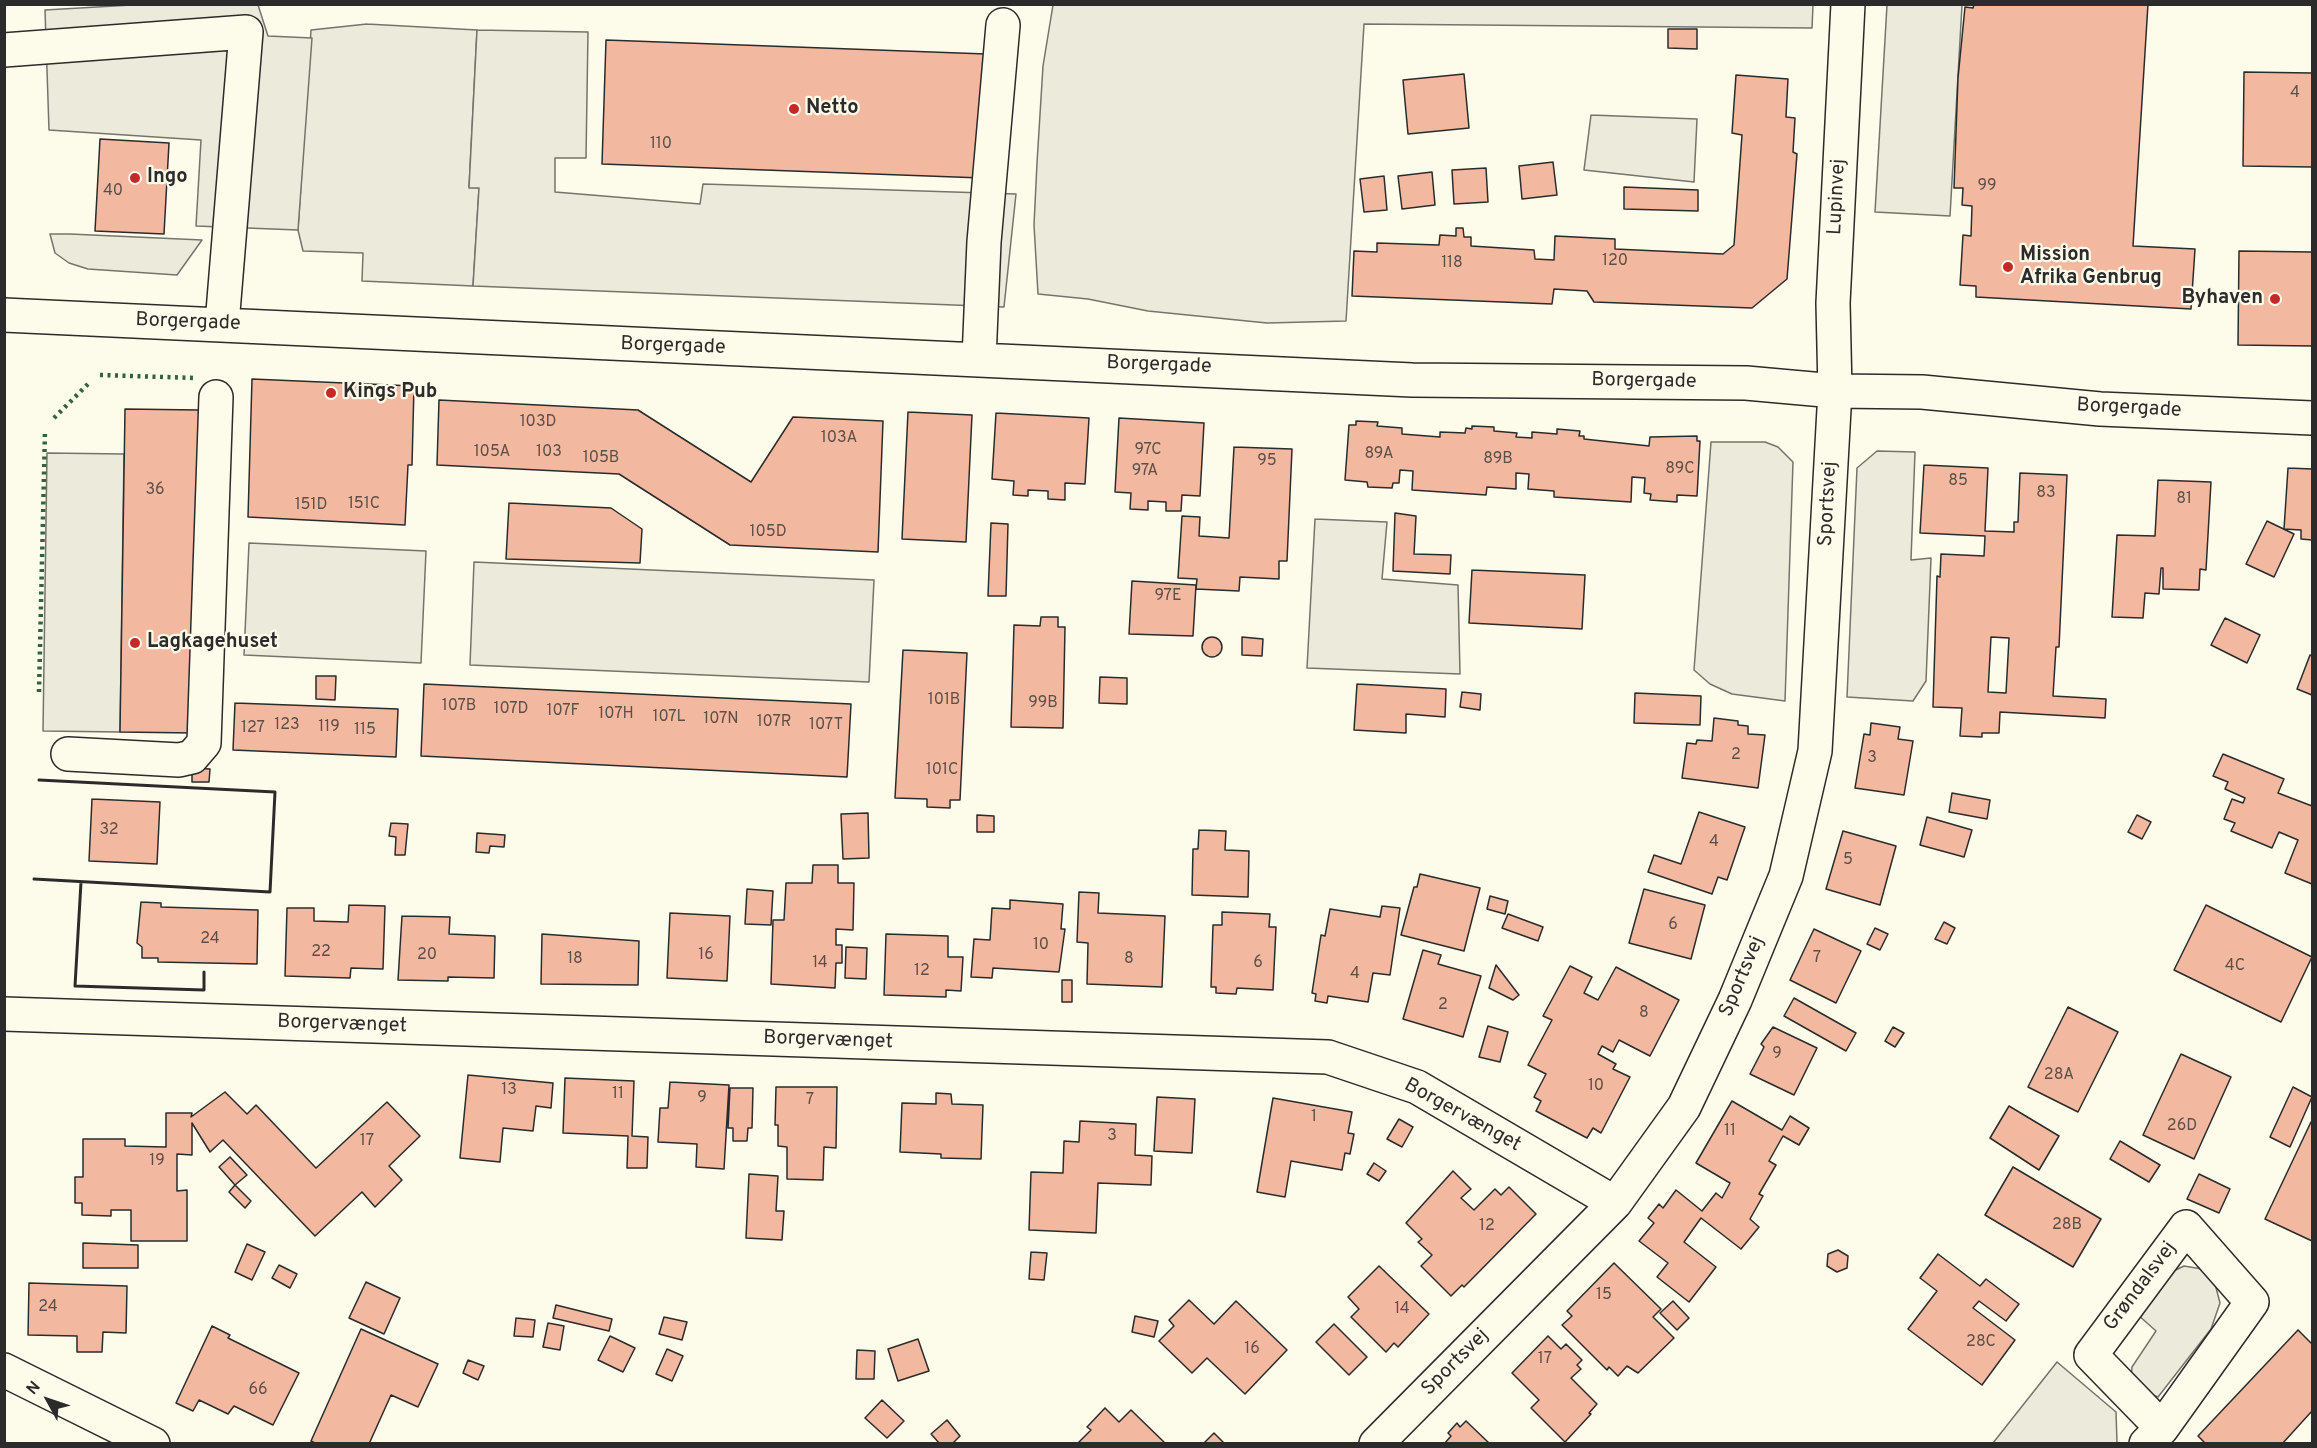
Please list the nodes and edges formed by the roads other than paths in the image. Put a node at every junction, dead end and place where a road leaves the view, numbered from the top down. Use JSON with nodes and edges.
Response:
{"nodes":[{"id":1,"x":1848,"y":4,"type":"edge"},
{"id":2,"x":1003,"y":26,"type":"dead end"},
{"id":3,"x":4,"y":50,"type":"edge"},
{"id":4,"x":4,"y":315,"type":"edge"},
{"id":5,"x":222,"y":324,"type":"junction"},
{"id":6,"x":979,"y":359,"type":"junction"},
{"id":7,"x":1835,"y":391,"type":"junction"},
{"id":8,"x":216,"y":397,"type":"dead end"},
{"id":9,"x":2313,"y":418,"type":"edge"},
{"id":10,"x":68,"y":754,"type":"dead end"},
{"id":11,"x":4,"y":1014,"type":"edge"},
{"id":12,"x":1615,"y":1203,"type":"junction"},
{"id":13,"x":4,"y":1370,"type":"edge"},
{"id":14,"x":2154,"y":1436,"type":"edge"},
{"id":15,"x":153,"y":1443,"type":"edge"},
{"id":16,"x":1376,"y":1443,"type":"edge"}],
"edges":[{"from":1,"to":7,"type":"street","name":"Lupinvej"},
{"from":2,"to":6,"type":"street"},
{"from":3,"to":5,"type":"street"},
{"from":4,"to":5,"type":"street","name":"Borgergade"},
{"from":5,"to":6,"type":"street","name":"Borgergade"},
{"from":6,"to":7,"type":"street","name":"Borgergade"},
{"from":7,"to":9,"type":"street","name":"Borgergade"},
{"from":7,"to":12,"type":"street","name":"Sportsvej"},
{"from":8,"to":10,"type":"street"},
{"from":11,"to":12,"type":"street","name":"Borgervænget"},
{"from":12,"to":16,"type":"street","name":"Sportsvej"},
{"from":13,"to":15,"type":"street"},
{"from":14,"to":14,"type":"street","name":"Grøndalsvej"}]}
